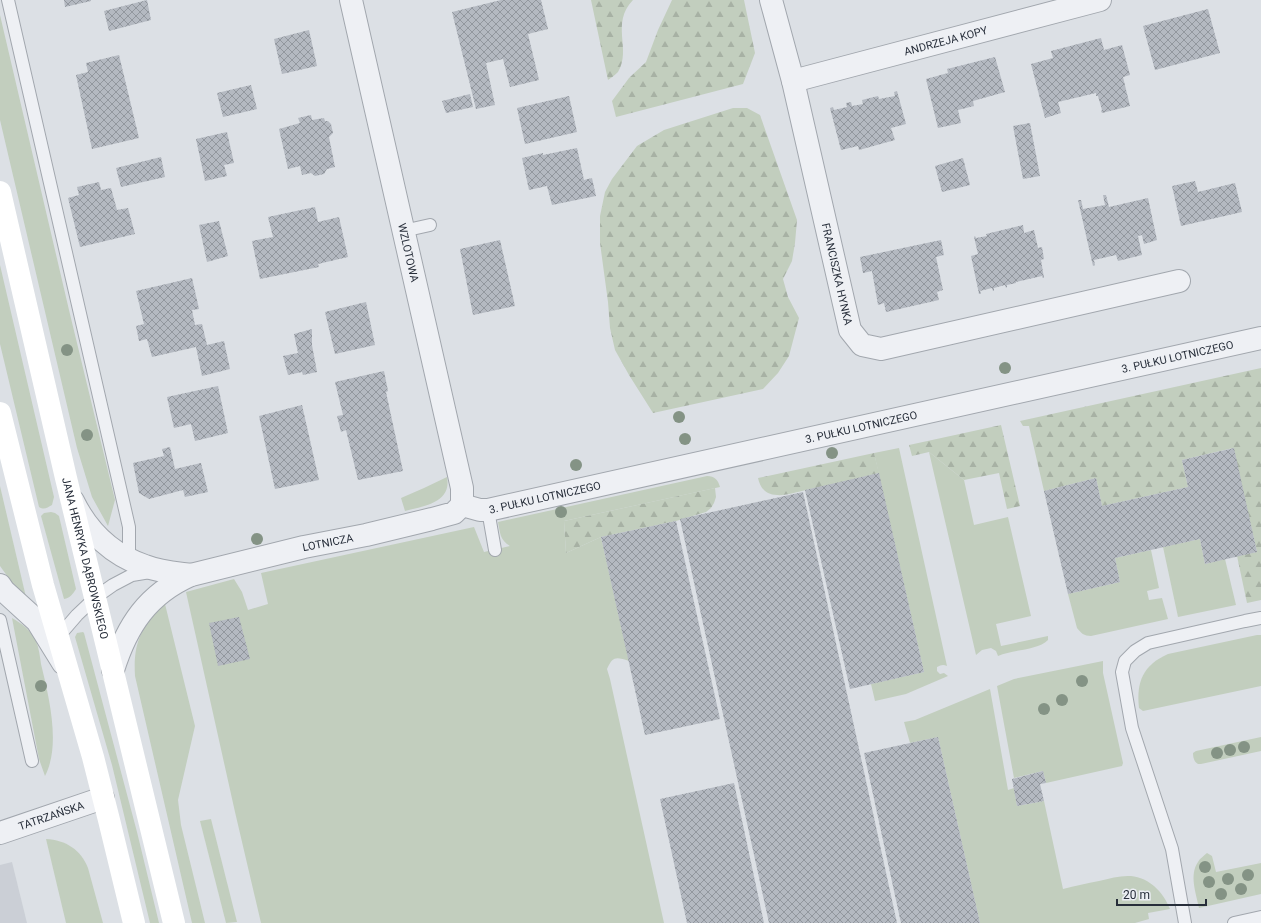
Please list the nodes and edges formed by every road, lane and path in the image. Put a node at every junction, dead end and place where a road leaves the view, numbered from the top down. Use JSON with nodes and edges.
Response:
{"nodes":[{"id":1,"x":8,"y":0,"type":"edge"},
{"id":2,"x":351,"y":0,"type":"edge"},
{"id":3,"x":771,"y":0,"type":"edge"},
{"id":4,"x":1100,"y":0,"type":"edge"},
{"id":5,"x":793,"y":81,"type":"junction"},
{"id":6,"x":0,"y":192,"type":"edge"},
{"id":7,"x":430,"y":225,"type":"dead end"},
{"id":8,"x":403,"y":231,"type":"junction"},
{"id":9,"x":1179,"y":282,"type":"dead end"},
{"id":10,"x":1261,"y":338,"type":"edge"},
{"id":11,"x":0,"y":413,"type":"edge"},
{"id":12,"x":71,"y":498,"type":"junction"},
{"id":13,"x":462,"y":505,"type":"junction"},
{"id":14,"x":488,"y":510,"type":"junction"},
{"id":15,"x":495,"y":550,"type":"dead end"},
{"id":16,"x":129,"y":560,"type":"junction"},
{"id":17,"x":162,"y":570,"type":"junction"},
{"id":18,"x":191,"y":574,"type":"junction"},
{"id":19,"x":0,"y":585,"type":"edge"},
{"id":20,"x":96,"y":598,"type":"junction"},
{"id":21,"x":1261,"y":618,"type":"edge"},
{"id":22,"x":0,"y":620,"type":"edge"},
{"id":23,"x":58,"y":637,"type":"junction"},
{"id":24,"x":113,"y":670,"type":"junction"},
{"id":25,"x":68,"y":673,"type":"junction"},
{"id":26,"x":32,"y":761,"type":"dead end"},
{"id":27,"x":103,"y":798,"type":"junction"},
{"id":28,"x":0,"y":833,"type":"edge"},
{"id":29,"x":1261,"y":917,"type":"edge"},
{"id":30,"x":134,"y":923,"type":"edge"},
{"id":31,"x":174,"y":923,"type":"edge"},
{"id":32,"x":1185,"y":923,"type":"edge"},
{"id":33,"x":1234,"y":923,"type":"edge"}],
"edges":[{"from":1,"to":16,"type":"lane"},
{"from":2,"to":8,"type":"street","name":"WZLOTOWA"},
{"from":3,"to":5,"type":"street","name":"FRANCISZKA HYNKA"},
{"from":4,"to":5,"type":"street","name":"ANDRZEJA KOPY"},
{"from":5,"to":9,"type":"street","name":"FRANCISZKA HYNKA"},
{"from":6,"to":12,"type":"main road","name":"JANA HENRYKA DĄBROWSKIEGO"},
{"from":7,"to":8,"type":"lane"},
{"from":8,"to":13,"type":"street","name":"WZLOTOWA"},
{"from":10,"to":14,"type":"street","name":"3. PUŁKU LOTNICZEGO"},
{"from":11,"to":23,"type":"main road"},
{"from":12,"to":16,"type":"street","name":"LOTNICZA"},
{"from":12,"to":20,"type":"main road","name":"JANA HENRYKA DĄBROWSKIEGO"},
{"from":13,"to":14,"type":"street","name":"3. PUŁKU LOTNICZEGO"},
{"from":13,"to":18,"type":"street","name":"LOTNICZA"},
{"from":14,"to":15,"type":"lane"},
{"from":16,"to":17,"type":"street","name":"LOTNICZA"},
{"from":17,"to":18,"type":"street","name":"LOTNICZA"},
{"from":17,"to":20,"type":"lane"},
{"from":18,"to":24,"type":"street","name":"LOTNICZA"},
{"from":19,"to":25,"type":"street"},
{"from":20,"to":23,"type":"lane"},
{"from":20,"to":24,"type":"main road","name":"JANA HENRYKA DĄBROWSKIEGO"},
{"from":21,"to":32,"type":"lane"},
{"from":22,"to":26,"type":"lane"},
{"from":23,"to":25,"type":"main road"},
{"from":24,"to":31,"type":"main road","name":"JANA HENRYKA DĄBROWSKIEGO"},
{"from":25,"to":27,"type":"main road"},
{"from":27,"to":28,"type":"street","name":"TATRZAŃSKA"},
{"from":27,"to":30,"type":"main road"},
{"from":29,"to":33,"type":"lane"}]}
